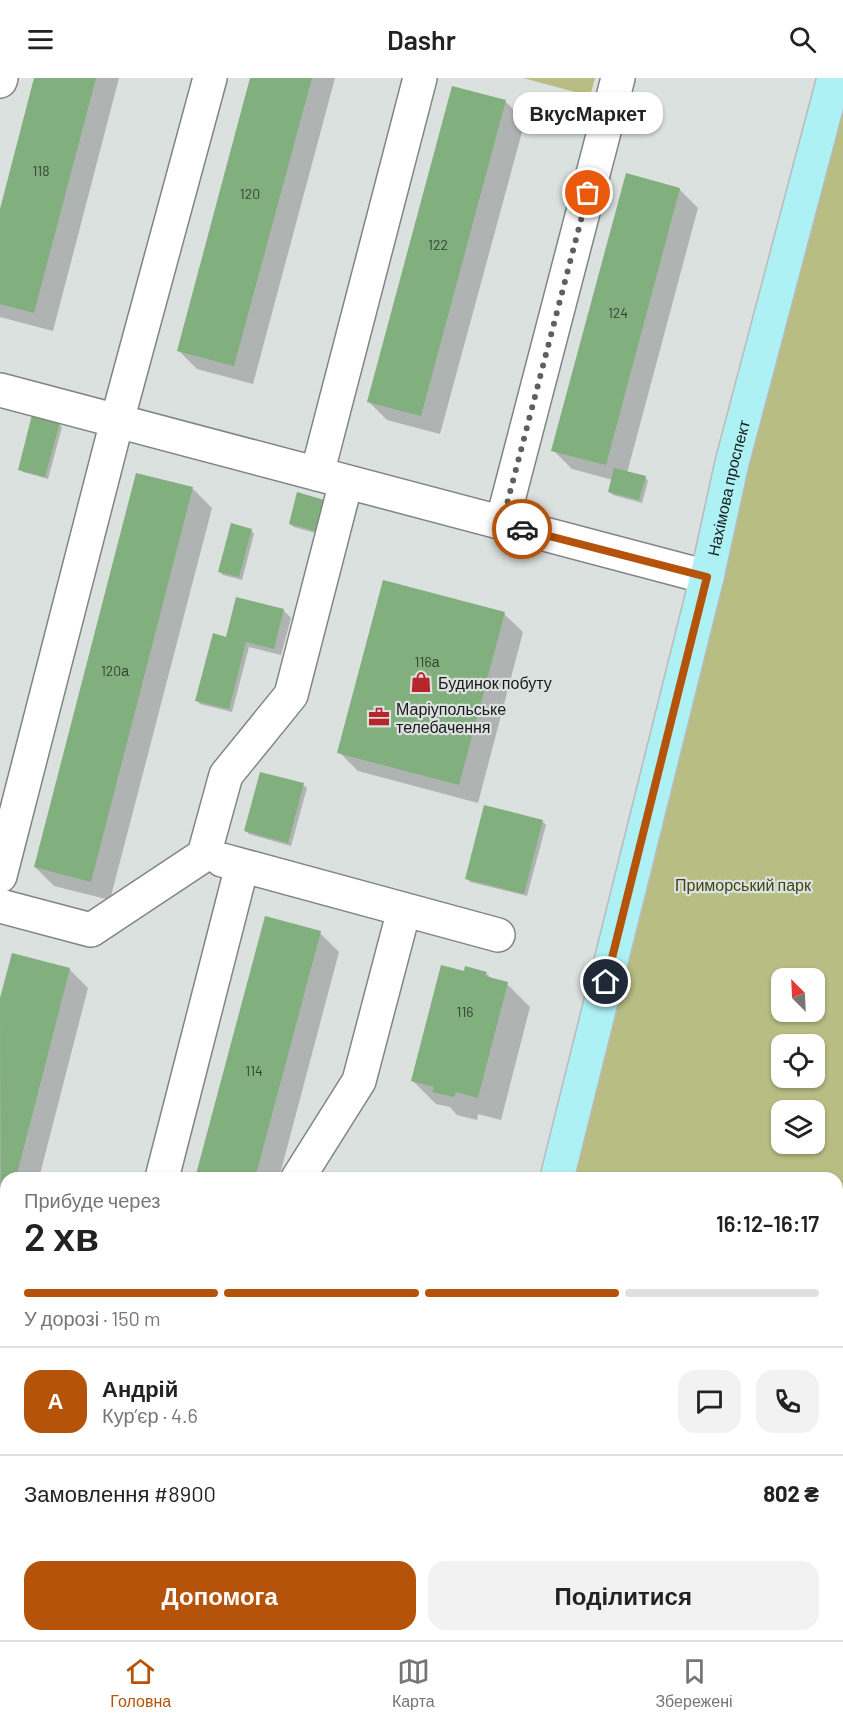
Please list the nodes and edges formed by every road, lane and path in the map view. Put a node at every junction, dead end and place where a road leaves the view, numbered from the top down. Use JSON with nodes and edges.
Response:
{"nodes":[{"id":1,"x":210,"y":78,"type":"edge"},
{"id":2,"x":420,"y":78,"type":"edge"},
{"id":3,"x":618,"y":78,"type":"edge"},
{"id":4,"x":834,"y":78,"type":"edge"},
{"id":5,"x":0,"y":390,"type":"edge"},
{"id":6,"x":117,"y":421,"type":"junction"},
{"id":7,"x":332,"y":478,"type":"junction"},
{"id":8,"x":502,"y":523,"type":"junction"},
{"id":9,"x":707,"y":577,"type":"junction"},
{"id":10,"x":204,"y":855,"type":"junction"},
{"id":11,"x":242,"y":866,"type":"junction"},
{"id":12,"x":0,"y":876,"type":"edge"},
{"id":13,"x":0,"y":906,"type":"edge"},
{"id":14,"x":404,"y":910,"type":"junction"},
{"id":15,"x":498,"y":935,"type":"dead end"},
{"id":16,"x":164,"y":1172,"type":"edge"},
{"id":17,"x":302,"y":1172,"type":"edge"},
{"id":18,"x":558,"y":1172,"type":"edge"}],
"edges":[{"from":1,"to":6,"type":"street"},
{"from":2,"to":7,"type":"street"},
{"from":3,"to":8,"type":"street"},
{"from":4,"to":9,"type":"main road","name":"Нахімова проспект"},
{"from":5,"to":6,"type":"street"},
{"from":6,"to":7,"type":"street"},
{"from":6,"to":12,"type":"street"},
{"from":7,"to":8,"type":"street"},
{"from":7,"to":10,"type":"street"},
{"from":8,"to":9,"type":"street"},
{"from":9,"to":18,"type":"main road","name":"Нахімова проспект"},
{"from":10,"to":11,"type":"street"},
{"from":10,"to":13,"type":"street"},
{"from":11,"to":14,"type":"street"},
{"from":11,"to":16,"type":"street"},
{"from":14,"to":15,"type":"street"},
{"from":14,"to":17,"type":"street"}]}
